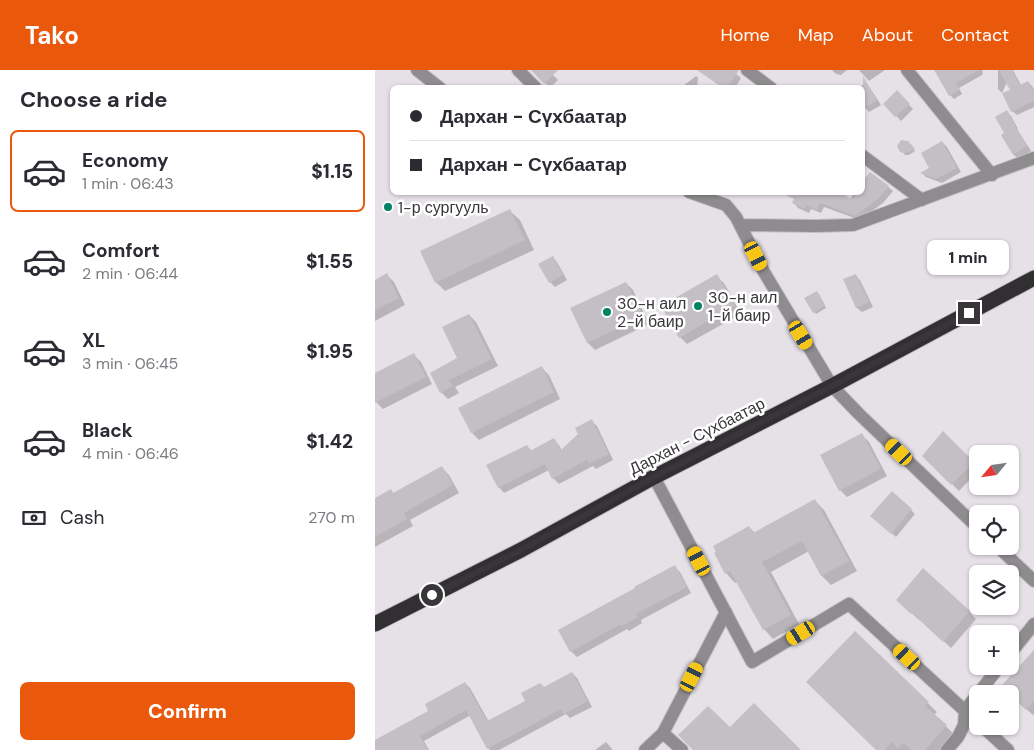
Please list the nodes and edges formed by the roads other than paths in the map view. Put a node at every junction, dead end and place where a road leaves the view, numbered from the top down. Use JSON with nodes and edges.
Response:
{"nodes":[{"id":1,"x":417,"y":70,"type":"edge"},
{"id":2,"x":518,"y":70,"type":"edge"},
{"id":3,"x":747,"y":70,"type":"edge"},
{"id":4,"x":907,"y":70,"type":"edge"},
{"id":5,"x":435,"y":85,"type":"edge"},
{"id":6,"x":533,"y":85,"type":"edge"},
{"id":7,"x":767,"y":85,"type":"edge"},
{"id":8,"x":865,"y":157,"type":"edge"},
{"id":9,"x":1034,"y":158,"type":"edge"},
{"id":10,"x":992,"y":175,"type":"junction"},
{"id":11,"x":698,"y":195,"type":"edge"},
{"id":12,"x":922,"y":200,"type":"junction"},
{"id":13,"x":740,"y":225,"type":"junction"},
{"id":14,"x":1034,"y":278,"type":"edge"},
{"id":15,"x":832,"y":386,"type":"junction"},
{"id":16,"x":654,"y":477,"type":"junction"},
{"id":17,"x":969,"y":519,"type":"edge"},
{"id":18,"x":1007,"y":555,"type":"edge"},
{"id":19,"x":1034,"y":581,"type":"edge"},
{"id":20,"x":726,"y":612,"type":"junction"},
{"id":21,"x":375,"y":624,"type":"edge"},
{"id":22,"x":1034,"y":624,"type":"edge"},
{"id":23,"x":1019,"y":643,"type":"edge"},
{"id":24,"x":993,"y":675,"type":"edge"},
{"id":25,"x":965,"y":710,"type":"junction"},
{"id":26,"x":969,"y":714,"type":"edge"},
{"id":27,"x":663,"y":732,"type":"junction"},
{"id":28,"x":992,"y":735,"type":"edge"},
{"id":29,"x":645,"y":750,"type":"edge"},
{"id":30,"x":682,"y":750,"type":"edge"},
{"id":31,"x":947,"y":750,"type":"edge"},
{"id":32,"x":1008,"y":750,"type":"edge"}],
"edges":[{"from":1,"to":5,"type":"street"},
{"from":2,"to":6,"type":"street"},
{"from":3,"to":7,"type":"street"},
{"from":4,"to":10,"type":"street"},
{"from":8,"to":12,"type":"street"},
{"from":9,"to":10,"type":"street"},
{"from":10,"to":12,"type":"street"},
{"from":11,"to":13,"type":"street"},
{"from":12,"to":13,"type":"street"},
{"from":13,"to":15,"type":"street"},
{"from":14,"to":15,"type":"highway","name":"Дархан - Сүхбаатар"},
{"from":15,"to":16,"type":"highway","name":"Дархан - Сүхбаатар"},
{"from":15,"to":17,"type":"street"},
{"from":16,"to":20,"type":"street"},
{"from":16,"to":21,"type":"highway","name":"Дархан - Сүхбаатар"},
{"from":18,"to":19,"type":"street"},
{"from":20,"to":25,"type":"street"},
{"from":20,"to":27,"type":"street"},
{"from":22,"to":23,"type":"street"},
{"from":24,"to":25,"type":"street"},
{"from":25,"to":26,"type":"street"},
{"from":25,"to":31,"type":"street"},
{"from":27,"to":29,"type":"street"},
{"from":27,"to":30,"type":"street"},
{"from":28,"to":32,"type":"street"}]}
